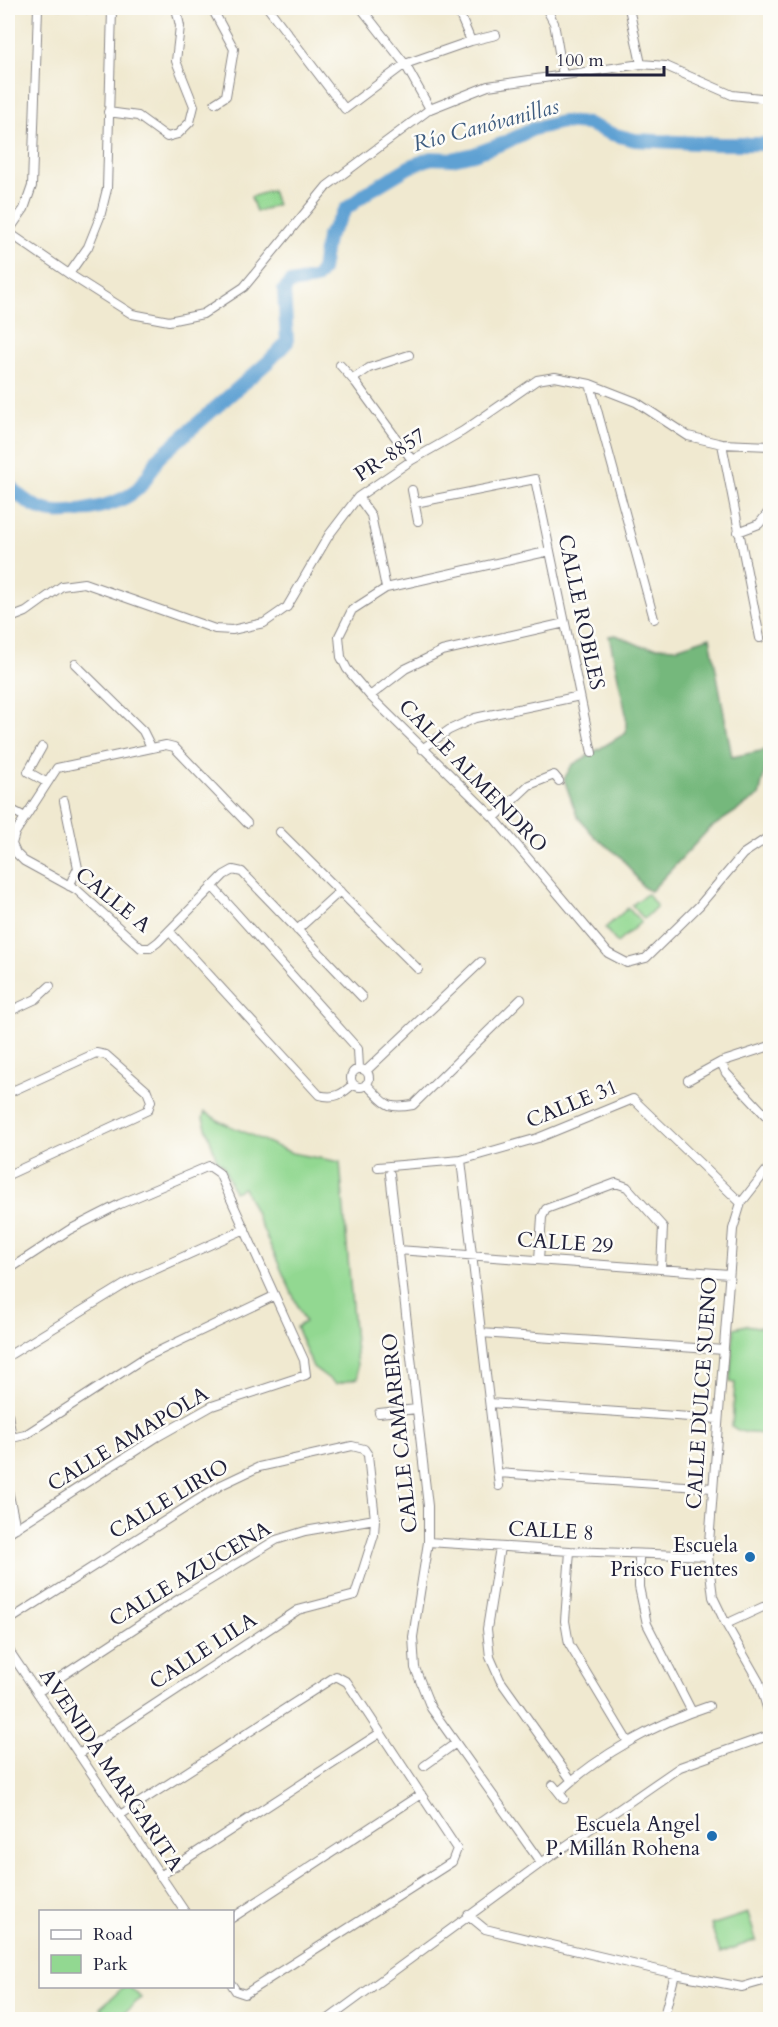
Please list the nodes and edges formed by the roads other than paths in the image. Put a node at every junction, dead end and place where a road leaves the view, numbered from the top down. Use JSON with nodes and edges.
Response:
{"nodes":[{"id":1,"x":38,"y":8,"type":"edge"},
{"id":2,"x":55,"y":8,"type":"edge"},
{"id":3,"x":176,"y":8,"type":"edge"},
{"id":4,"x":209,"y":8,"type":"edge"},
{"id":5,"x":268,"y":8,"type":"edge"},
{"id":6,"x":362,"y":8,"type":"edge"},
{"id":7,"x":457,"y":8,"type":"edge"},
{"id":8,"x":546,"y":8,"type":"edge"},
{"id":9,"x":629,"y":8,"type":"edge"},
{"id":10,"x":113,"y":9,"type":"edge"},
{"id":11,"x":496,"y":35,"type":"dead end"},
{"id":12,"x":471,"y":41,"type":"junction"},
{"id":13,"x":405,"y":64,"type":"junction"},
{"id":14,"x":641,"y":64,"type":"junction"},
{"id":15,"x":563,"y":75,"type":"junction"},
{"id":16,"x":771,"y":99,"type":"edge"},
{"id":17,"x":216,"y":103,"type":"dead end"},
{"id":18,"x":430,"y":109,"type":"junction"},
{"id":19,"x":108,"y":112,"type":"junction"},
{"id":20,"x":8,"y":232,"type":"edge"},
{"id":21,"x":69,"y":274,"type":"junction"},
{"id":22,"x":409,"y":355,"type":"dead end"},
{"id":23,"x":340,"y":365,"type":"dead end"},
{"id":24,"x":353,"y":379,"type":"junction"},
{"id":25,"x":590,"y":384,"type":"junction"},
{"id":26,"x":722,"y":444,"type":"junction"},
{"id":27,"x":771,"y":446,"type":"edge"},
{"id":28,"x":412,"y":460,"type":"junction"},
{"id":29,"x":412,"y":490,"type":"dead end"},
{"id":30,"x":358,"y":496,"type":"junction"},
{"id":31,"x":415,"y":503,"type":"junction"},
{"id":32,"x":771,"y":510,"type":"edge"},
{"id":33,"x":418,"y":521,"type":"dead end"},
{"id":34,"x":738,"y":532,"type":"junction"},
{"id":35,"x":550,"y":551,"type":"junction"},
{"id":36,"x":386,"y":588,"type":"junction"},
{"id":37,"x":8,"y":619,"type":"edge"},
{"id":38,"x":654,"y":619,"type":"dead end"},
{"id":39,"x":565,"y":623,"type":"junction"},
{"id":40,"x":760,"y":638,"type":"dead end"},
{"id":41,"x":75,"y":664,"type":"dead end"},
{"id":42,"x":370,"y":696,"type":"junction"},
{"id":43,"x":580,"y":696,"type":"junction"},
{"id":44,"x":42,"y":747,"type":"dead end"},
{"id":45,"x":151,"y":747,"type":"junction"},
{"id":46,"x":422,"y":749,"type":"junction"},
{"id":47,"x":592,"y":753,"type":"dead end"},
{"id":48,"x":559,"y":781,"type":"dead end"},
{"id":49,"x":46,"y":782,"type":"junction"},
{"id":50,"x":64,"y":801,"type":"dead end"},
{"id":51,"x":8,"y":808,"type":"edge"},
{"id":52,"x":25,"y":817,"type":"junction"},
{"id":53,"x":494,"y":818,"type":"junction"},
{"id":54,"x":247,"y":823,"type":"dead end"},
{"id":55,"x":11,"y":831,"type":"edge"},
{"id":56,"x":280,"y":832,"type":"dead end"},
{"id":57,"x":771,"y":836,"type":"edge"},
{"id":58,"x":69,"y":886,"type":"junction"},
{"id":59,"x":212,"y":886,"type":"junction"},
{"id":60,"x":340,"y":891,"type":"junction"},
{"id":61,"x":297,"y":930,"type":"junction"},
{"id":62,"x":168,"y":931,"type":"junction"},
{"id":63,"x":481,"y":962,"type":"dead end"},
{"id":64,"x":418,"y":969,"type":"dead end"},
{"id":65,"x":50,"y":986,"type":"dead end"},
{"id":66,"x":362,"y":997,"type":"dead end"},
{"id":67,"x":521,"y":999,"type":"dead end"},
{"id":68,"x":8,"y":1012,"type":"edge"},
{"id":69,"x":771,"y":1046,"type":"edge"},
{"id":70,"x":722,"y":1062,"type":"junction"},
{"id":71,"x":363,"y":1070,"type":"junction"},
{"id":72,"x":688,"y":1080,"type":"dead end"},
{"id":73,"x":353,"y":1084,"type":"junction"},
{"id":74,"x":366,"y":1084,"type":"junction"},
{"id":75,"x":8,"y":1093,"type":"edge"},
{"id":76,"x":771,"y":1120,"type":"edge"},
{"id":77,"x":460,"y":1160,"type":"junction"},
{"id":78,"x":771,"y":1166,"type":"edge"},
{"id":79,"x":378,"y":1167,"type":"dead end"},
{"id":80,"x":8,"y":1174,"type":"edge"},
{"id":81,"x":390,"y":1174,"type":"dead end"},
{"id":82,"x":741,"y":1203,"type":"junction"},
{"id":83,"x":245,"y":1229,"type":"junction"},
{"id":84,"x":398,"y":1250,"type":"junction"},
{"id":85,"x":473,"y":1255,"type":"junction"},
{"id":86,"x":539,"y":1259,"type":"junction"},
{"id":87,"x":661,"y":1268,"type":"junction"},
{"id":88,"x":8,"y":1270,"type":"edge"},
{"id":89,"x":729,"y":1274,"type":"junction"},
{"id":90,"x":274,"y":1296,"type":"junction"},
{"id":91,"x":481,"y":1333,"type":"junction"},
{"id":92,"x":724,"y":1350,"type":"junction"},
{"id":93,"x":8,"y":1356,"type":"edge"},
{"id":94,"x":490,"y":1403,"type":"junction"},
{"id":95,"x":417,"y":1409,"type":"junction"},
{"id":96,"x":379,"y":1413,"type":"dead end"},
{"id":97,"x":8,"y":1414,"type":"edge"},
{"id":98,"x":718,"y":1419,"type":"junction"},
{"id":99,"x":12,"y":1438,"type":"junction"},
{"id":100,"x":498,"y":1473,"type":"junction"},
{"id":101,"x":500,"y":1486,"type":"dead end"},
{"id":102,"x":713,"y":1488,"type":"junction"},
{"id":103,"x":8,"y":1489,"type":"edge"},
{"id":104,"x":375,"y":1519,"type":"junction"},
{"id":105,"x":16,"y":1528,"type":"junction"},
{"id":106,"x":8,"y":1533,"type":"edge"},
{"id":107,"x":428,"y":1542,"type":"junction"},
{"id":108,"x":500,"y":1547,"type":"junction"},
{"id":109,"x":570,"y":1551,"type":"junction"},
{"id":110,"x":639,"y":1554,"type":"junction"},
{"id":111,"x":708,"y":1556,"type":"junction"},
{"id":112,"x":771,"y":1606,"type":"edge"},
{"id":113,"x":8,"y":1621,"type":"edge"},
{"id":114,"x":726,"y":1624,"type":"junction"},
{"id":115,"x":8,"y":1648,"type":"edge"},
{"id":116,"x":38,"y":1692,"type":"junction"},
{"id":117,"x":710,"y":1706,"type":"dead end"},
{"id":118,"x":692,"y":1712,"type":"junction"},
{"id":119,"x":771,"y":1717,"type":"edge"},
{"id":120,"x":380,"y":1733,"type":"junction"},
{"id":121,"x":771,"y":1735,"type":"edge"},
{"id":122,"x":628,"y":1742,"type":"junction"},
{"id":123,"x":456,"y":1743,"type":"junction"},
{"id":124,"x":79,"y":1754,"type":"junction"},
{"id":125,"x":424,"y":1766,"type":"dead end"},
{"id":126,"x":572,"y":1780,"type":"junction"},
{"id":127,"x":559,"y":1792,"type":"dead end"},
{"id":128,"x":421,"y":1794,"type":"junction"},
{"id":129,"x":120,"y":1815,"type":"junction"},
{"id":130,"x":541,"y":1863,"type":"junction"},
{"id":131,"x":160,"y":1876,"type":"junction"},
{"id":132,"x":184,"y":1910,"type":"edge"},
{"id":133,"x":468,"y":1915,"type":"junction"},
{"id":134,"x":234,"y":1917,"type":"edge"},
{"id":135,"x":675,"y":1974,"type":"junction"},
{"id":136,"x":771,"y":1979,"type":"edge"},
{"id":137,"x":234,"y":1988,"type":"edge"},
{"id":138,"x":771,"y":2010,"type":"edge"},
{"id":139,"x":327,"y":2019,"type":"edge"},
{"id":140,"x":663,"y":2019,"type":"edge"},
{"id":141,"x":769,"y":2019,"type":"edge"}],
"edges":[{"from":1,"to":20,"type":"street"},
{"from":2,"to":10,"type":"street"},
{"from":3,"to":19,"type":"street"},
{"from":4,"to":17,"type":"street"},
{"from":5,"to":13,"type":"street"},
{"from":6,"to":13,"type":"street"},
{"from":7,"to":12,"type":"street"},
{"from":8,"to":15,"type":"street"},
{"from":9,"to":14,"type":"street"},
{"from":10,"to":19,"type":"street"},
{"from":11,"to":12,"type":"street"},
{"from":12,"to":13,"type":"street"},
{"from":13,"to":18,"type":"street"},
{"from":14,"to":15,"type":"street"},
{"from":14,"to":16,"type":"street"},
{"from":15,"to":18,"type":"street"},
{"from":18,"to":21,"type":"street"},
{"from":19,"to":21,"type":"street"},
{"from":20,"to":21,"type":"street"},
{"from":22,"to":24,"type":"street"},
{"from":23,"to":24,"type":"street"},
{"from":24,"to":28,"type":"street"},
{"from":25,"to":26,"type":"street","name":"PR-8857"},
{"from":25,"to":28,"type":"street","name":"PR-8857"},
{"from":25,"to":38,"type":"street"},
{"from":26,"to":27,"type":"street","name":"PR-8857"},
{"from":26,"to":34,"type":"street"},
{"from":28,"to":30,"type":"street","name":"PR-8857"},
{"from":29,"to":31,"type":"street"},
{"from":30,"to":36,"type":"street"},
{"from":30,"to":37,"type":"street","name":"PR-8857"},
{"from":31,"to":33,"type":"street"},
{"from":31,"to":35,"type":"street","name":"CALLE ROBLES"},
{"from":32,"to":34,"type":"street"},
{"from":34,"to":40,"type":"street"},
{"from":35,"to":36,"type":"street","name":"CALLE ALMENDRO"},
{"from":35,"to":39,"type":"street","name":"CALLE ROBLES"},
{"from":36,"to":42,"type":"street","name":"CALLE ALMENDRO"},
{"from":39,"to":42,"type":"street"},
{"from":39,"to":43,"type":"street","name":"CALLE ROBLES"},
{"from":41,"to":45,"type":"street"},
{"from":42,"to":46,"type":"street","name":"CALLE ALMENDRO"},
{"from":43,"to":46,"type":"street"},
{"from":43,"to":47,"type":"street","name":"CALLE ROBLES"},
{"from":44,"to":49,"type":"street"},
{"from":45,"to":49,"type":"street","name":"CALLE A"},
{"from":45,"to":54,"type":"street","name":"CALLE A"},
{"from":46,"to":53,"type":"street","name":"CALLE ALMENDRO"},
{"from":48,"to":53,"type":"street"},
{"from":49,"to":52,"type":"street","name":"CALLE A"},
{"from":50,"to":58,"type":"street"},
{"from":51,"to":52,"type":"street"},
{"from":52,"to":55,"type":"street","name":"CALLE A"},
{"from":53,"to":57,"type":"street","name":"CALLE ALMENDRO"},
{"from":55,"to":58,"type":"street","name":"CALLE A"},
{"from":56,"to":60,"type":"street"},
{"from":58,"to":62,"type":"street","name":"CALLE A"},
{"from":59,"to":61,"type":"street","name":"CALLE A"},
{"from":59,"to":62,"type":"street","name":"CALLE A"},
{"from":59,"to":71,"type":"street"},
{"from":60,"to":61,"type":"street"},
{"from":60,"to":64,"type":"street"},
{"from":61,"to":66,"type":"street","name":"CALLE A"},
{"from":62,"to":73,"type":"street"},
{"from":63,"to":71,"type":"street"},
{"from":65,"to":68,"type":"street"},
{"from":67,"to":74,"type":"street"},
{"from":69,"to":70,"type":"street"},
{"from":70,"to":72,"type":"street"},
{"from":70,"to":76,"type":"street"},
{"from":71,"to":73,"type":"street"},
{"from":71,"to":74,"type":"street"},
{"from":73,"to":74,"type":"street"},
{"from":75,"to":80,"type":"street"},
{"from":77,"to":79,"type":"street","name":"CALLE 31"},
{"from":77,"to":82,"type":"street","name":"CALLE 31"},
{"from":77,"to":85,"type":"street"},
{"from":78,"to":82,"type":"street"},
{"from":81,"to":84,"type":"street","name":"CALLE CAMARERO"},
{"from":82,"to":89,"type":"street","name":"CALLE DULCE SUENO"},
{"from":83,"to":88,"type":"street"},
{"from":83,"to":90,"type":"street"},
{"from":83,"to":93,"type":"street"},
{"from":84,"to":85,"type":"street","name":"CALLE 29"},
{"from":84,"to":95,"type":"street","name":"CALLE CAMARERO"},
{"from":85,"to":86,"type":"street","name":"CALLE 29"},
{"from":85,"to":91,"type":"street"},
{"from":86,"to":87,"type":"street","name":"CALLE 29"},
{"from":86,"to":87,"type":"street"},
{"from":87,"to":89,"type":"street","name":"CALLE 29"},
{"from":89,"to":92,"type":"street","name":"CALLE DULCE SUENO"},
{"from":90,"to":99,"type":"street"},
{"from":90,"to":105,"type":"street","name":"CALLE AMAPOLA"},
{"from":91,"to":92,"type":"street"},
{"from":91,"to":94,"type":"street"},
{"from":92,"to":98,"type":"street","name":"CALLE DULCE SUENO"},
{"from":94,"to":98,"type":"street"},
{"from":94,"to":100,"type":"street"},
{"from":95,"to":96,"type":"street"},
{"from":95,"to":107,"type":"street","name":"CALLE CAMARERO"},
{"from":97,"to":99,"type":"street"},
{"from":98,"to":102,"type":"street","name":"CALLE DULCE SUENO"},
{"from":99,"to":103,"type":"street"},
{"from":100,"to":101,"type":"street"},
{"from":100,"to":102,"type":"street"},
{"from":102,"to":111,"type":"street","name":"CALLE DULCE SUENO"},
{"from":103,"to":105,"type":"street"},
{"from":104,"to":113,"type":"street","name":"CALLE LIRIO"},
{"from":104,"to":116,"type":"street","name":"CALLE AZUCENA"},
{"from":104,"to":124,"type":"street","name":"CALLE LILA"},
{"from":105,"to":106,"type":"street","name":"CALLE AMAPOLA"},
{"from":107,"to":108,"type":"street","name":"CALLE 8"},
{"from":107,"to":123,"type":"street","name":"CALLE CAMARERO"},
{"from":108,"to":109,"type":"street","name":"CALLE 8"},
{"from":108,"to":126,"type":"street"},
{"from":109,"to":110,"type":"street","name":"CALLE 8"},
{"from":109,"to":122,"type":"street"},
{"from":110,"to":111,"type":"street","name":"CALLE 8"},
{"from":110,"to":118,"type":"street"},
{"from":111,"to":114,"type":"street","name":"CALLE DULCE SUENO"},
{"from":112,"to":114,"type":"street"},
{"from":114,"to":119,"type":"street","name":"CALLE DULCE SUENO"},
{"from":115,"to":116,"type":"street","name":"AVENIDA MARGARITA"},
{"from":116,"to":124,"type":"street","name":"AVENIDA MARGARITA"},
{"from":117,"to":118,"type":"street"},
{"from":118,"to":122,"type":"street"},
{"from":120,"to":128,"type":"street"},
{"from":120,"to":129,"type":"street"},
{"from":120,"to":131,"type":"street"},
{"from":121,"to":130,"type":"street"},
{"from":122,"to":126,"type":"street"},
{"from":123,"to":125,"type":"street"},
{"from":123,"to":130,"type":"street","name":"CALLE CAMARERO"},
{"from":124,"to":129,"type":"street","name":"AVENIDA MARGARITA"},
{"from":126,"to":127,"type":"street"},
{"from":128,"to":134,"type":"street"},
{"from":128,"to":137,"type":"street"},
{"from":129,"to":131,"type":"street","name":"AVENIDA MARGARITA"},
{"from":130,"to":133,"type":"street"},
{"from":131,"to":132,"type":"street","name":"AVENIDA MARGARITA"},
{"from":133,"to":135,"type":"street"},
{"from":133,"to":139,"type":"street"},
{"from":135,"to":136,"type":"street"},
{"from":135,"to":140,"type":"street"},
{"from":138,"to":141,"type":"street"}]}
